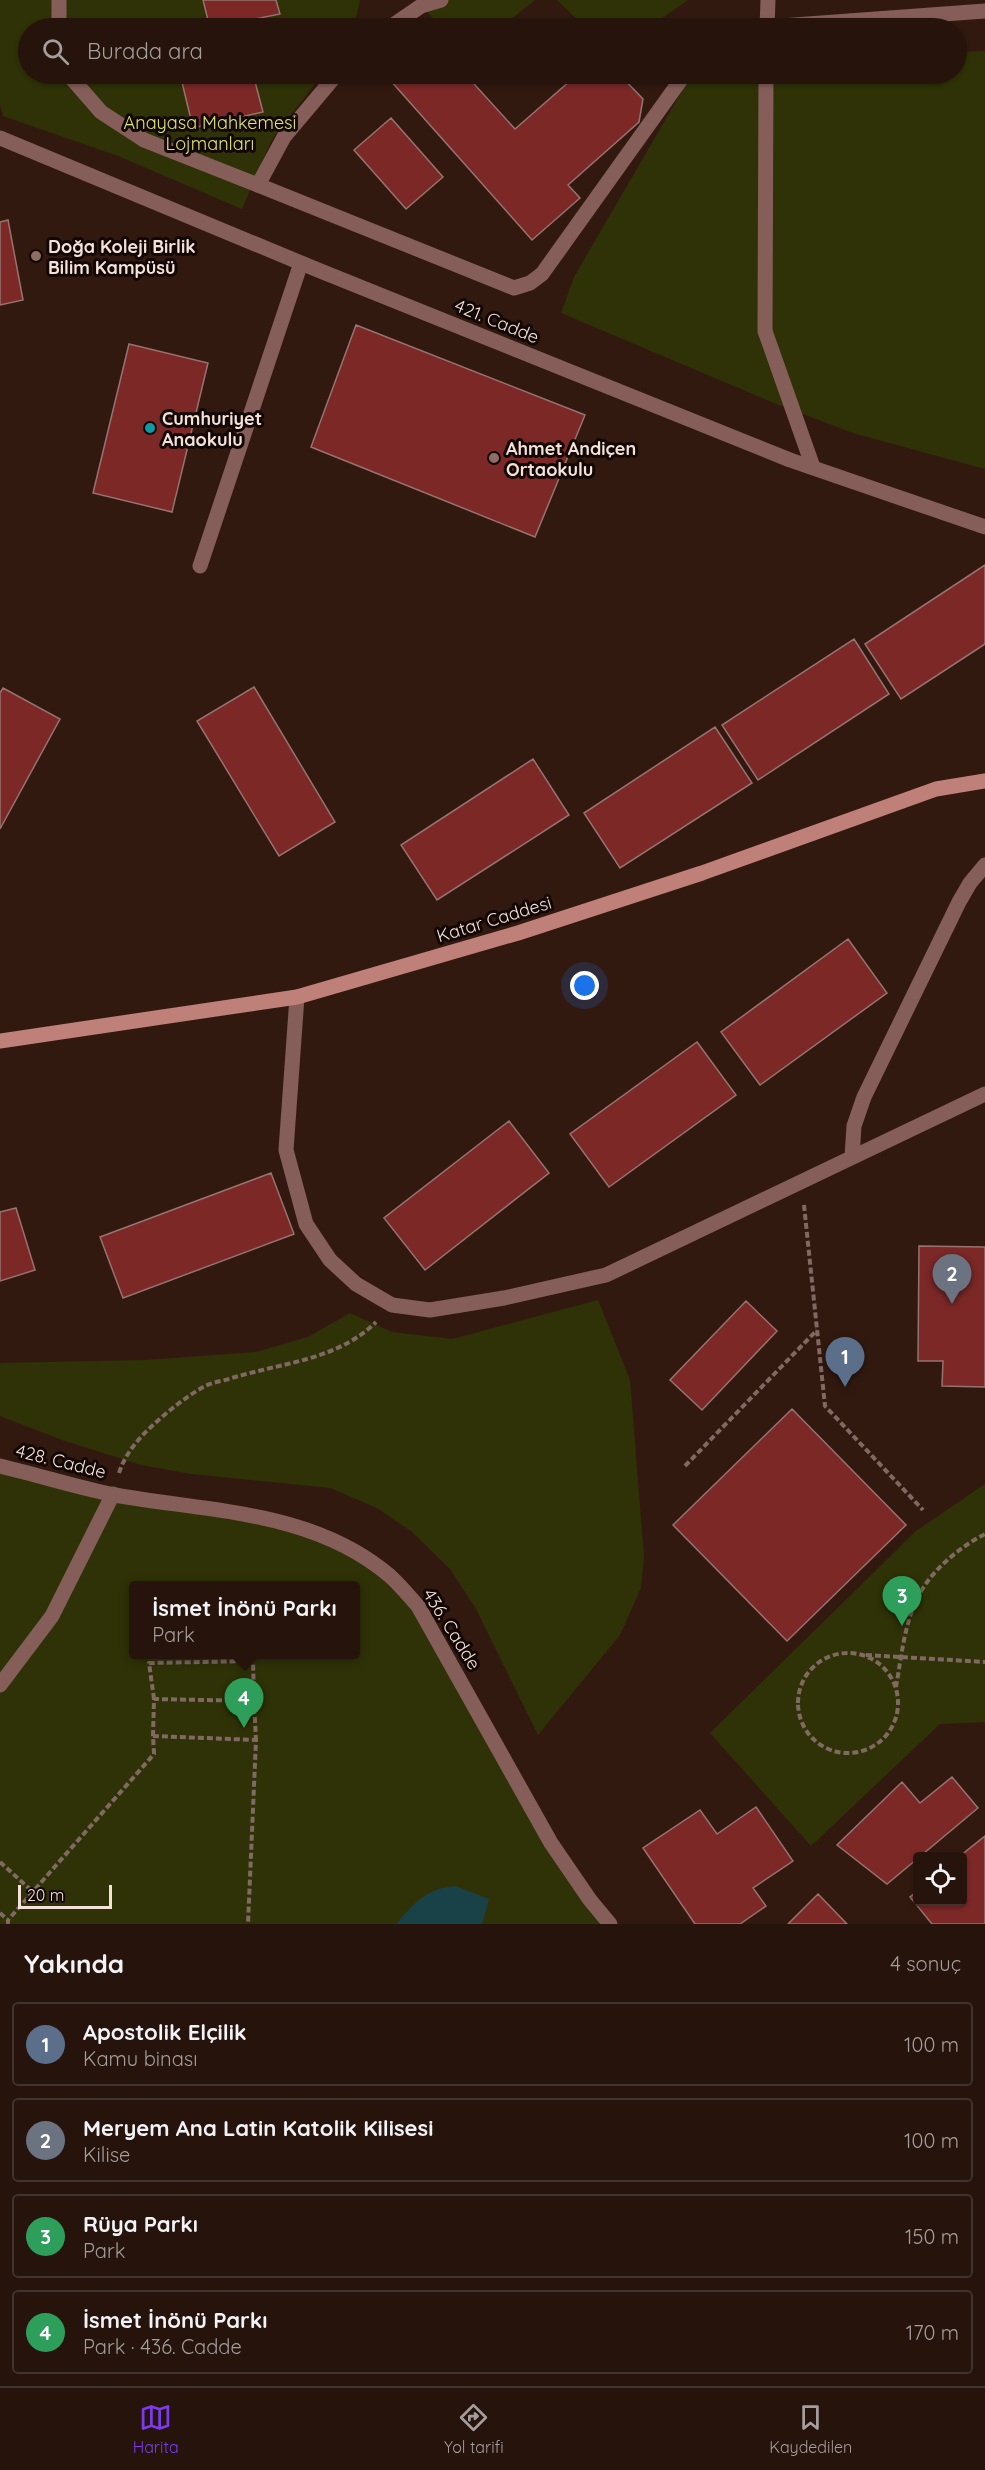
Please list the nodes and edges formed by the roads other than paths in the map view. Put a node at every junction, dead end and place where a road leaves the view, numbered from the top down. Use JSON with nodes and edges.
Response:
{"nodes":[{"id":1,"x":59,"y":0,"type":"edge"},
{"id":2,"x":441,"y":0,"type":"edge"},
{"id":3,"x":768,"y":0,"type":"edge"},
{"id":4,"x":985,"y":11,"type":"edge"},
{"id":5,"x":59,"y":18,"type":"edge"},
{"id":6,"x":403,"y":18,"type":"edge"},
{"id":7,"x":767,"y":18,"type":"edge"},
{"id":8,"x":895,"y":18,"type":"edge"},
{"id":9,"x":77,"y":84,"type":"edge"},
{"id":10,"x":329,"y":84,"type":"edge"},
{"id":11,"x":678,"y":84,"type":"edge"},
{"id":12,"x":766,"y":84,"type":"edge"},
{"id":13,"x":0,"y":138,"type":"edge"},
{"id":14,"x":258,"y":185,"type":"junction"},
{"id":15,"x":302,"y":263,"type":"junction"},
{"id":16,"x":813,"y":467,"type":"junction"},
{"id":17,"x":985,"y":527,"type":"edge"},
{"id":18,"x":200,"y":567,"type":"dead end"},
{"id":19,"x":985,"y":781,"type":"edge"},
{"id":20,"x":985,"y":865,"type":"edge"},
{"id":21,"x":297,"y":997,"type":"junction"},
{"id":22,"x":0,"y":1041,"type":"edge"},
{"id":23,"x":985,"y":1094,"type":"edge"},
{"id":24,"x":852,"y":1157,"type":"junction"},
{"id":25,"x":0,"y":1466,"type":"edge"},
{"id":26,"x":113,"y":1494,"type":"junction"},
{"id":27,"x":0,"y":1685,"type":"edge"},
{"id":28,"x":610,"y":1924,"type":"edge"}],
"edges":[{"from":1,"to":5,"type":"street"},
{"from":2,"to":6,"type":"street"},
{"from":3,"to":7,"type":"street"},
{"from":4,"to":8,"type":"street"},
{"from":9,"to":14,"type":"street"},
{"from":10,"to":14,"type":"street"},
{"from":11,"to":14,"type":"street"},
{"from":12,"to":16,"type":"street"},
{"from":13,"to":15,"type":"street","name":"421. Cadde"},
{"from":15,"to":16,"type":"street","name":"421. Cadde"},
{"from":15,"to":18,"type":"street"},
{"from":16,"to":17,"type":"street","name":"421. Cadde"},
{"from":19,"to":21,"type":"main road","name":"Katar Caddesi"},
{"from":20,"to":24,"type":"street"},
{"from":21,"to":22,"type":"main road","name":"Katar Caddesi"},
{"from":21,"to":24,"type":"street"},
{"from":23,"to":24,"type":"street"},
{"from":25,"to":26,"type":"street","name":"428. Cadde"},
{"from":26,"to":27,"type":"street"},
{"from":26,"to":28,"type":"street","name":"436. Cadde"}]}
